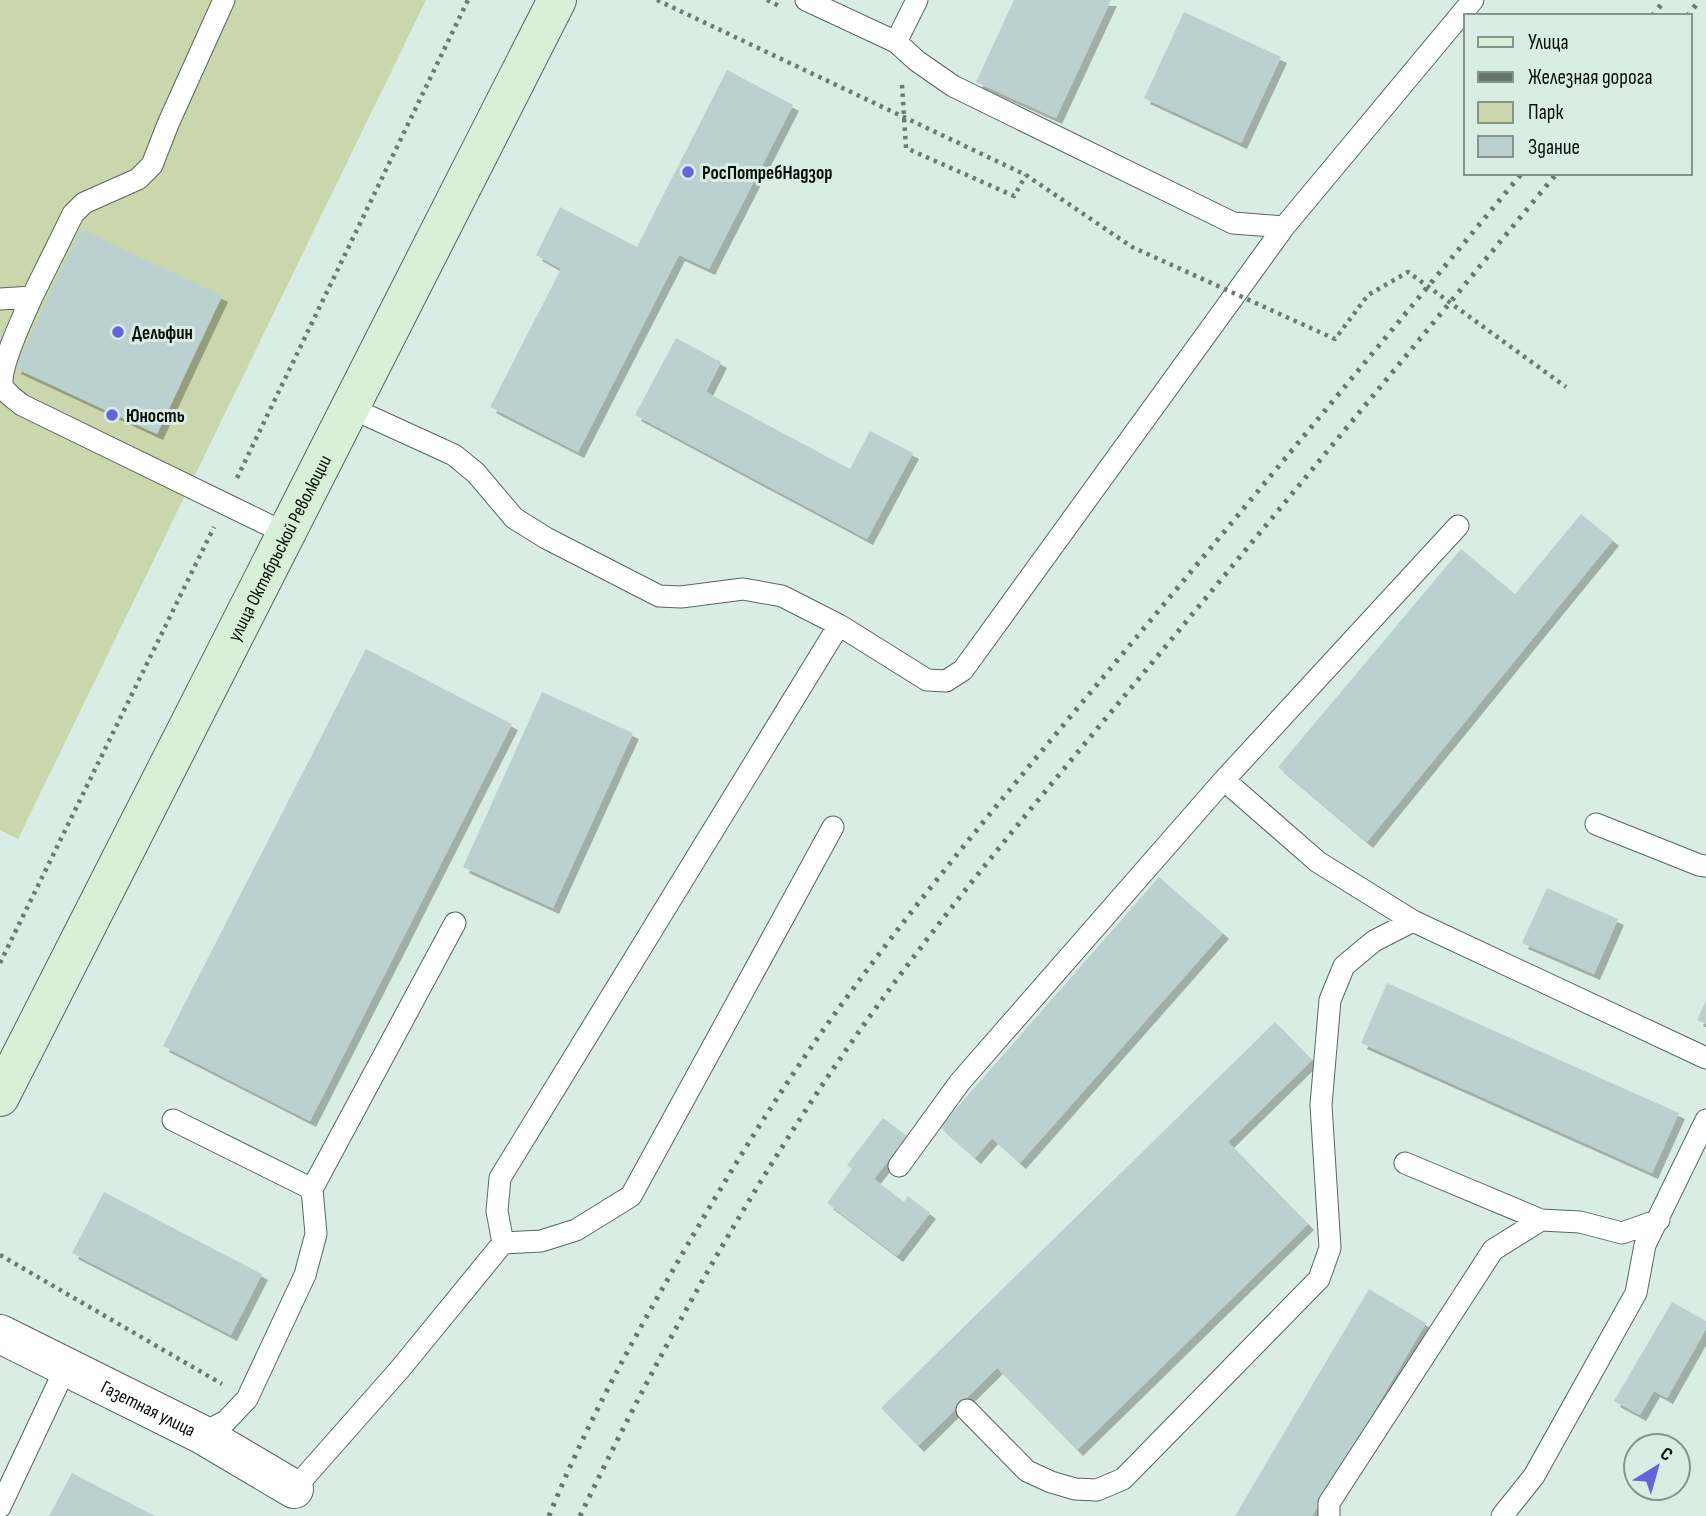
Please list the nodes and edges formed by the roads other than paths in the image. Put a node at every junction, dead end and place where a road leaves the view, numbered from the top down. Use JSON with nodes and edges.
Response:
{"nodes":[{"id":1,"x":224,"y":0,"type":"edge"},
{"id":2,"x":557,"y":0,"type":"edge"},
{"id":3,"x":806,"y":0,"type":"edge"},
{"id":4,"x":917,"y":0,"type":"edge"},
{"id":5,"x":1473,"y":0,"type":"edge"},
{"id":6,"x":896,"y":42,"type":"junction"},
{"id":7,"x":1284,"y":227,"type":"junction"},
{"id":8,"x":32,"y":297,"type":"junction"},
{"id":9,"x":0,"y":299,"type":"edge"},
{"id":10,"x":351,"y":408,"type":"junction"},
{"id":11,"x":1458,"y":526,"type":"dead end"},
{"id":12,"x":288,"y":534,"type":"junction"},
{"id":13,"x":839,"y":625,"type":"junction"},
{"id":14,"x":1224,"y":780,"type":"junction"},
{"id":15,"x":1595,"y":824,"type":"dead end"},
{"id":16,"x":833,"y":827,"type":"dead end"},
{"id":17,"x":1706,"y":866,"type":"edge"},
{"id":18,"x":1413,"y":920,"type":"junction"},
{"id":19,"x":455,"y":923,"type":"dead end"},
{"id":20,"x":1706,"y":1058,"type":"edge"},
{"id":21,"x":0,"y":1097,"type":"edge"},
{"id":22,"x":173,"y":1120,"type":"dead end"},
{"id":23,"x":1706,"y":1120,"type":"edge"},
{"id":24,"x":1405,"y":1163,"type":"dead end"},
{"id":25,"x":900,"y":1166,"type":"dead end"},
{"id":26,"x":312,"y":1189,"type":"junction"},
{"id":27,"x":1541,"y":1220,"type":"junction"},
{"id":28,"x":1659,"y":1220,"type":"junction"},
{"id":29,"x":503,"y":1243,"type":"junction"},
{"id":30,"x":0,"y":1334,"type":"edge"},
{"id":31,"x":66,"y":1367,"type":"junction"},
{"id":32,"x":967,"y":1410,"type":"dead end"},
{"id":33,"x":201,"y":1434,"type":"junction"},
{"id":34,"x":294,"y":1489,"type":"joint"},
{"id":35,"x":0,"y":1507,"type":"edge"},
{"id":36,"x":1329,"y":1516,"type":"edge"},
{"id":37,"x":1502,"y":1516,"type":"edge"}],
"edges":[{"from":1,"to":8,"type":"lane"},
{"from":2,"to":10,"type":"street","name":"улица Октябрьской Революции"},
{"from":3,"to":6,"type":"lane"},
{"from":4,"to":6,"type":"lane"},
{"from":5,"to":7,"type":"lane"},
{"from":6,"to":7,"type":"lane"},
{"from":7,"to":13,"type":"lane"},
{"from":8,"to":9,"type":"lane"},
{"from":8,"to":12,"type":"lane"},
{"from":10,"to":12,"type":"street","name":"улица Октябрьской Революции"},
{"from":10,"to":13,"type":"lane"},
{"from":11,"to":14,"type":"lane"},
{"from":12,"to":21,"type":"street","name":"улица Октябрьской Революции"},
{"from":13,"to":29,"type":"lane"},
{"from":14,"to":18,"type":"lane"},
{"from":14,"to":25,"type":"lane"},
{"from":15,"to":17,"type":"lane"},
{"from":16,"to":29,"type":"lane"},
{"from":18,"to":20,"type":"lane"},
{"from":18,"to":32,"type":"lane"},
{"from":19,"to":26,"type":"lane"},
{"from":22,"to":26,"type":"lane"},
{"from":23,"to":28,"type":"lane"},
{"from":24,"to":27,"type":"lane"},
{"from":26,"to":33,"type":"lane"},
{"from":27,"to":28,"type":"lane"},
{"from":27,"to":36,"type":"lane"},
{"from":28,"to":37,"type":"lane"},
{"from":29,"to":34,"type":"lane"},
{"from":30,"to":31,"type":"street","name":"Газетная улица"},
{"from":31,"to":33,"type":"street","name":"Газетная улица"},
{"from":31,"to":35,"type":"lane"},
{"from":33,"to":34,"type":"street","name":"Газетная улица"}]}
